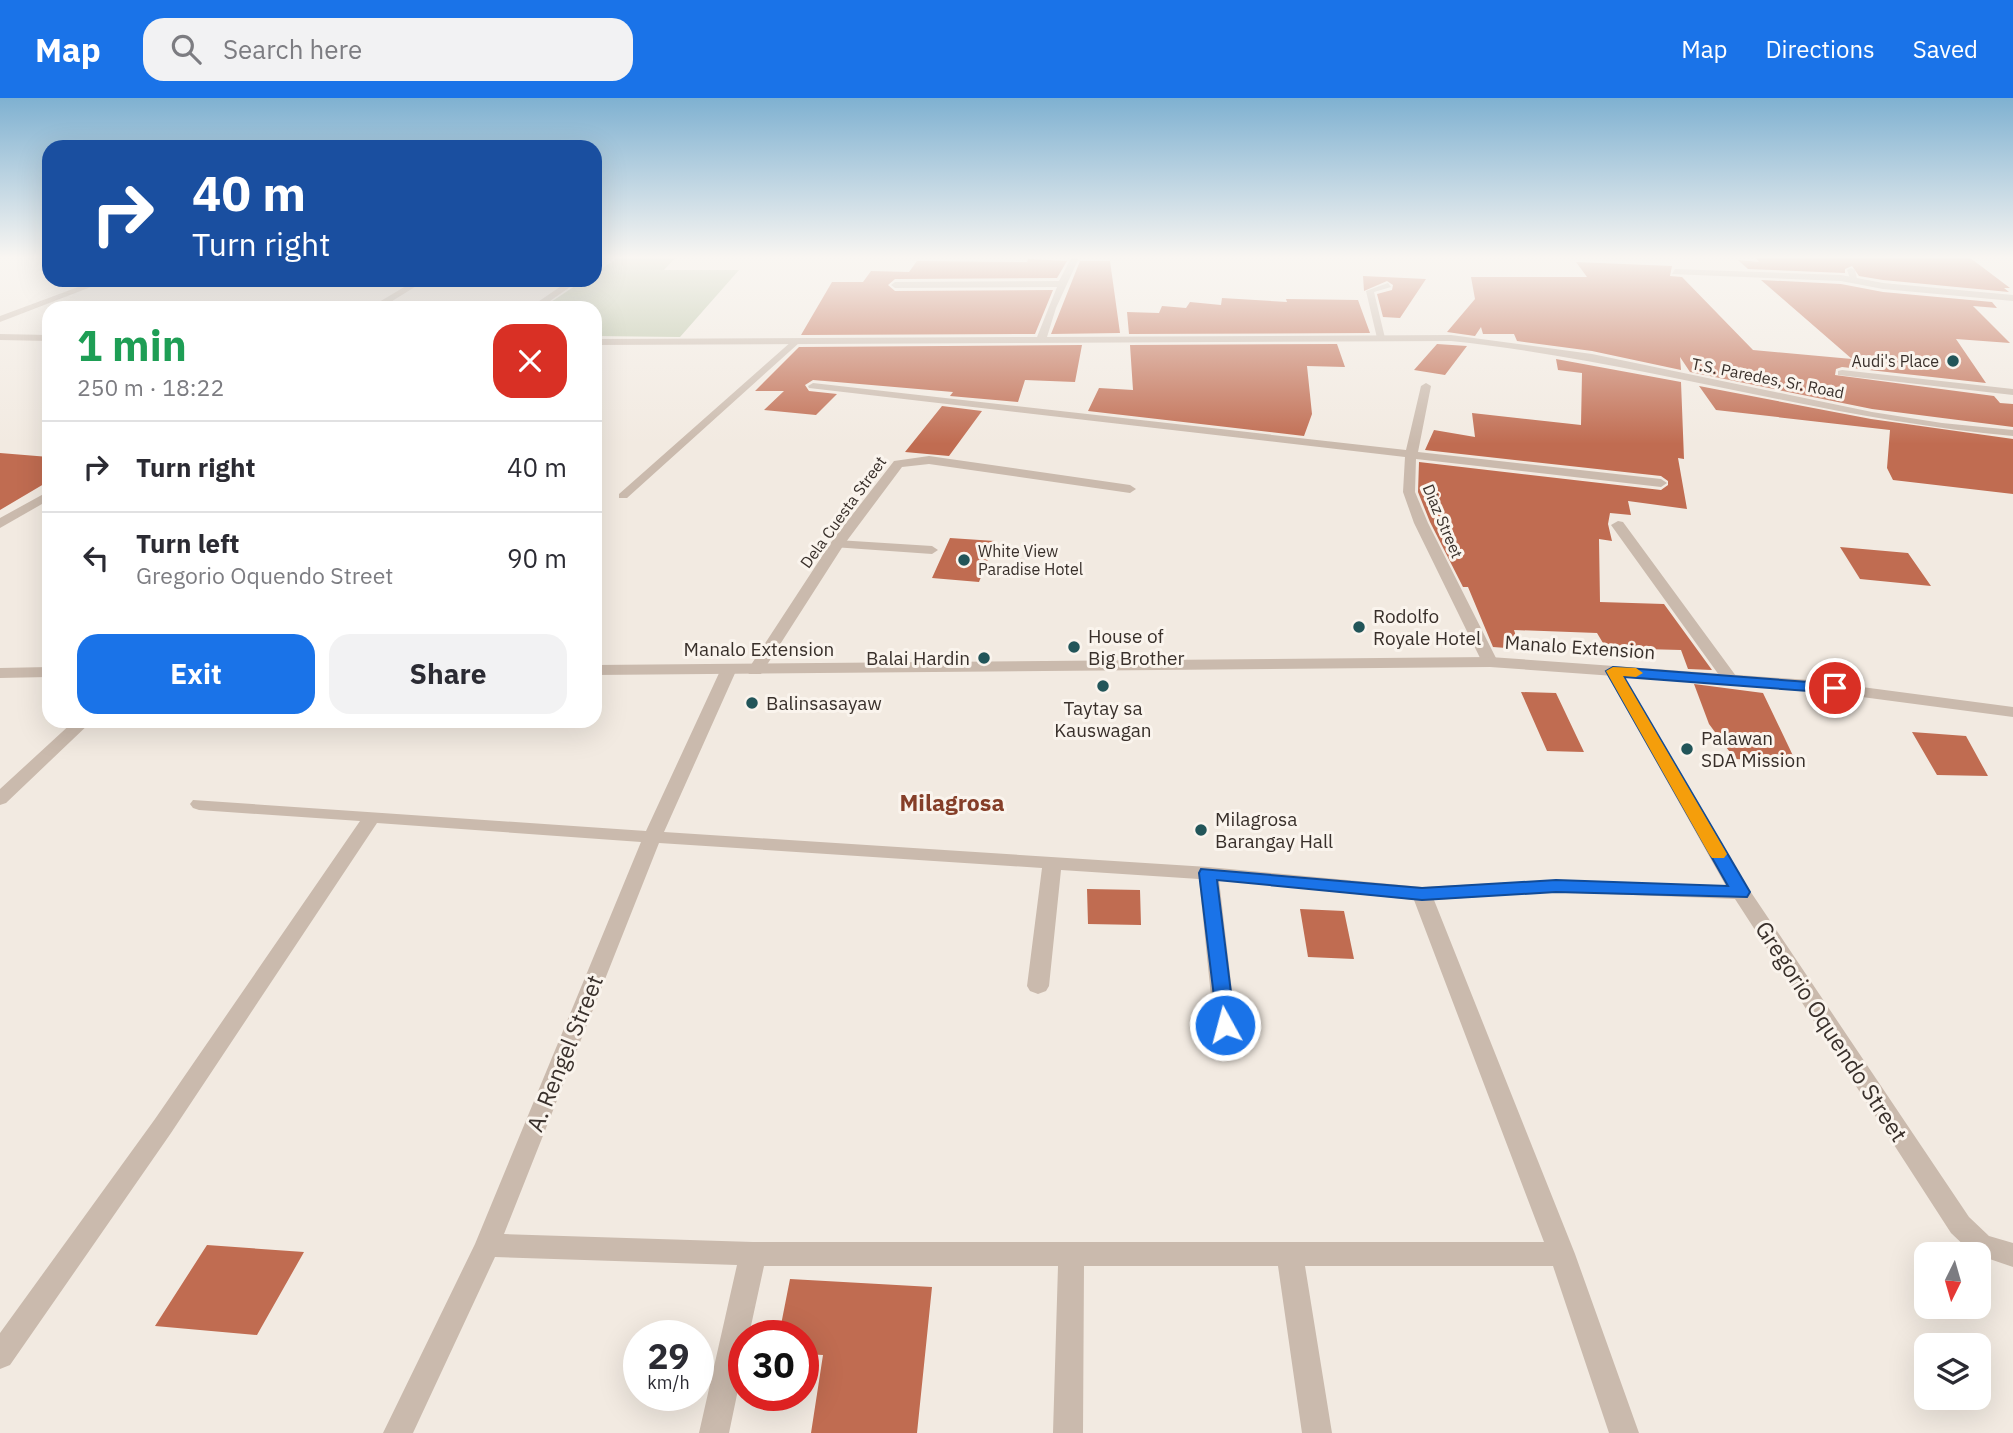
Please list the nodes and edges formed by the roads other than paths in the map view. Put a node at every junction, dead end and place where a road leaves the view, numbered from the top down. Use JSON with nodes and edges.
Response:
{"nodes":[{"id":1,"x":1049,"y":319,"type":"edge"},
{"id":2,"x":1377,"y":319,"type":"edge"},
{"id":3,"x":0,"y":337,"type":"edge"},
{"id":4,"x":42,"y":338,"type":"edge"},
{"id":5,"x":1381,"y":338,"type":"junction"},
{"id":6,"x":1041,"y":341,"type":"junction"},
{"id":7,"x":602,"y":342,"type":"edge"},
{"id":8,"x":795,"y":343,"type":"junction"},
{"id":9,"x":1842,"y":373,"type":"dead end"},
{"id":10,"x":813,"y":386,"type":"dead end"},
{"id":11,"x":1426,"y":386,"type":"dead end"},
{"id":12,"x":2013,"y":392,"type":"edge"},
{"id":13,"x":2013,"y":433,"type":"edge"},
{"id":14,"x":1414,"y":455,"type":"junction"},
{"id":15,"x":1661,"y":483,"type":"dead end"},
{"id":16,"x":1130,"y":489,"type":"dead end"},
{"id":17,"x":623,"y":496,"type":"dead end"},
{"id":18,"x":42,"y":499,"type":"edge"},
{"id":19,"x":0,"y":524,"type":"edge"},
{"id":20,"x":1618,"y":525,"type":"dead end"},
{"id":21,"x":838,"y":544,"type":"junction"},
{"id":22,"x":932,"y":550,"type":"dead end"},
{"id":23,"x":1490,"y":662,"type":"junction"},
{"id":24,"x":42,"y":670,"type":"edge"},
{"id":25,"x":602,"y":670,"type":"edge"},
{"id":26,"x":728,"y":671,"type":"junction"},
{"id":27,"x":755,"y":671,"type":"junction"},
{"id":28,"x":1613,"y":671,"type":"junction"},
{"id":29,"x":0,"y":673,"type":"edge"},
{"id":30,"x":1730,"y":679,"type":"junction"},
{"id":31,"x":2013,"y":712,"type":"edge"},
{"id":32,"x":76,"y":728,"type":"edge"},
{"id":33,"x":0,"y":799,"type":"edge"},
{"id":34,"x":199,"y":804,"type":"dead end"},
{"id":35,"x":372,"y":817,"type":"junction"},
{"id":36,"x":652,"y":837,"type":"junction"},
{"id":37,"x":1052,"y":864,"type":"junction"},
{"id":38,"x":1208,"y":873,"type":"junction"},
{"id":39,"x":1741,"y":892,"type":"junction"},
{"id":40,"x":1422,"y":894,"type":"junction"},
{"id":41,"x":1038,"y":986,"type":"dead end"},
{"id":42,"x":1225,"y":1025,"type":"dead end"},
{"id":43,"x":486,"y":1245,"type":"junction"},
{"id":44,"x":1071,"y":1252,"type":"junction"},
{"id":45,"x":753,"y":1254,"type":"junction"},
{"id":46,"x":1562,"y":1254,"type":"junction"},
{"id":47,"x":2013,"y":1255,"type":"edge"},
{"id":48,"x":1290,"y":1256,"type":"junction"},
{"id":49,"x":0,"y":1356,"type":"edge"},
{"id":50,"x":398,"y":1433,"type":"edge"},
{"id":51,"x":714,"y":1433,"type":"edge"},
{"id":52,"x":1069,"y":1433,"type":"edge"},
{"id":53,"x":1317,"y":1433,"type":"edge"},
{"id":54,"x":1624,"y":1433,"type":"edge"}],
"edges":[{"from":1,"to":6,"type":"street"},
{"from":2,"to":5,"type":"lane"},
{"from":3,"to":4,"type":"street"},
{"from":5,"to":6,"type":"street","name":"T.S. Paredes, Sr. Road"},
{"from":5,"to":13,"type":"street","name":"T.S. Paredes, Sr. Road"},
{"from":6,"to":8,"type":"street","name":"T.S. Paredes, Sr. Road"},
{"from":7,"to":8,"type":"street","name":"T.S. Paredes, Sr. Road"},
{"from":8,"to":17,"type":"lane"},
{"from":9,"to":12,"type":"street"},
{"from":10,"to":14,"type":"street"},
{"from":11,"to":14,"type":"street","name":"Diaz Street"},
{"from":14,"to":15,"type":"street"},
{"from":14,"to":23,"type":"street","name":"Diaz Street"},
{"from":16,"to":21,"type":"street","name":"Dela Cuesta Street"},
{"from":18,"to":19,"type":"street"},
{"from":20,"to":30,"type":"street"},
{"from":21,"to":22,"type":"lane"},
{"from":21,"to":27,"type":"street","name":"Dela Cuesta Street"},
{"from":23,"to":27,"type":"street","name":"Manalo Extension"},
{"from":23,"to":28,"type":"street","name":"Manalo Extension"},
{"from":24,"to":29,"type":"street"},
{"from":25,"to":26,"type":"street","name":"Manalo Extension"},
{"from":26,"to":27,"type":"street","name":"Manalo Extension"},
{"from":26,"to":36,"type":"street","name":"A. Rengel Street"},
{"from":28,"to":30,"type":"street","name":"Manalo Extension"},
{"from":28,"to":39,"type":"street","name":"Gregorio Oquendo Street"},
{"from":30,"to":31,"type":"street","name":"Manalo Extension"},
{"from":32,"to":33,"type":"street"},
{"from":34,"to":35,"type":"street"},
{"from":35,"to":36,"type":"street"},
{"from":35,"to":49,"type":"street"},
{"from":36,"to":37,"type":"street"},
{"from":36,"to":43,"type":"street","name":"A. Rengel Street"},
{"from":37,"to":38,"type":"street"},
{"from":37,"to":41,"type":"street"},
{"from":38,"to":40,"type":"street"},
{"from":38,"to":42,"type":"street"},
{"from":39,"to":40,"type":"street"},
{"from":39,"to":47,"type":"street","name":"Gregorio Oquendo Street"},
{"from":40,"to":46,"type":"street"},
{"from":43,"to":45,"type":"street"},
{"from":43,"to":50,"type":"street","name":"A. Rengel Street"},
{"from":44,"to":45,"type":"street"},
{"from":44,"to":48,"type":"street"},
{"from":44,"to":52,"type":"street"},
{"from":45,"to":51,"type":"street"},
{"from":46,"to":48,"type":"street"},
{"from":46,"to":54,"type":"street"},
{"from":48,"to":53,"type":"street"}]}
